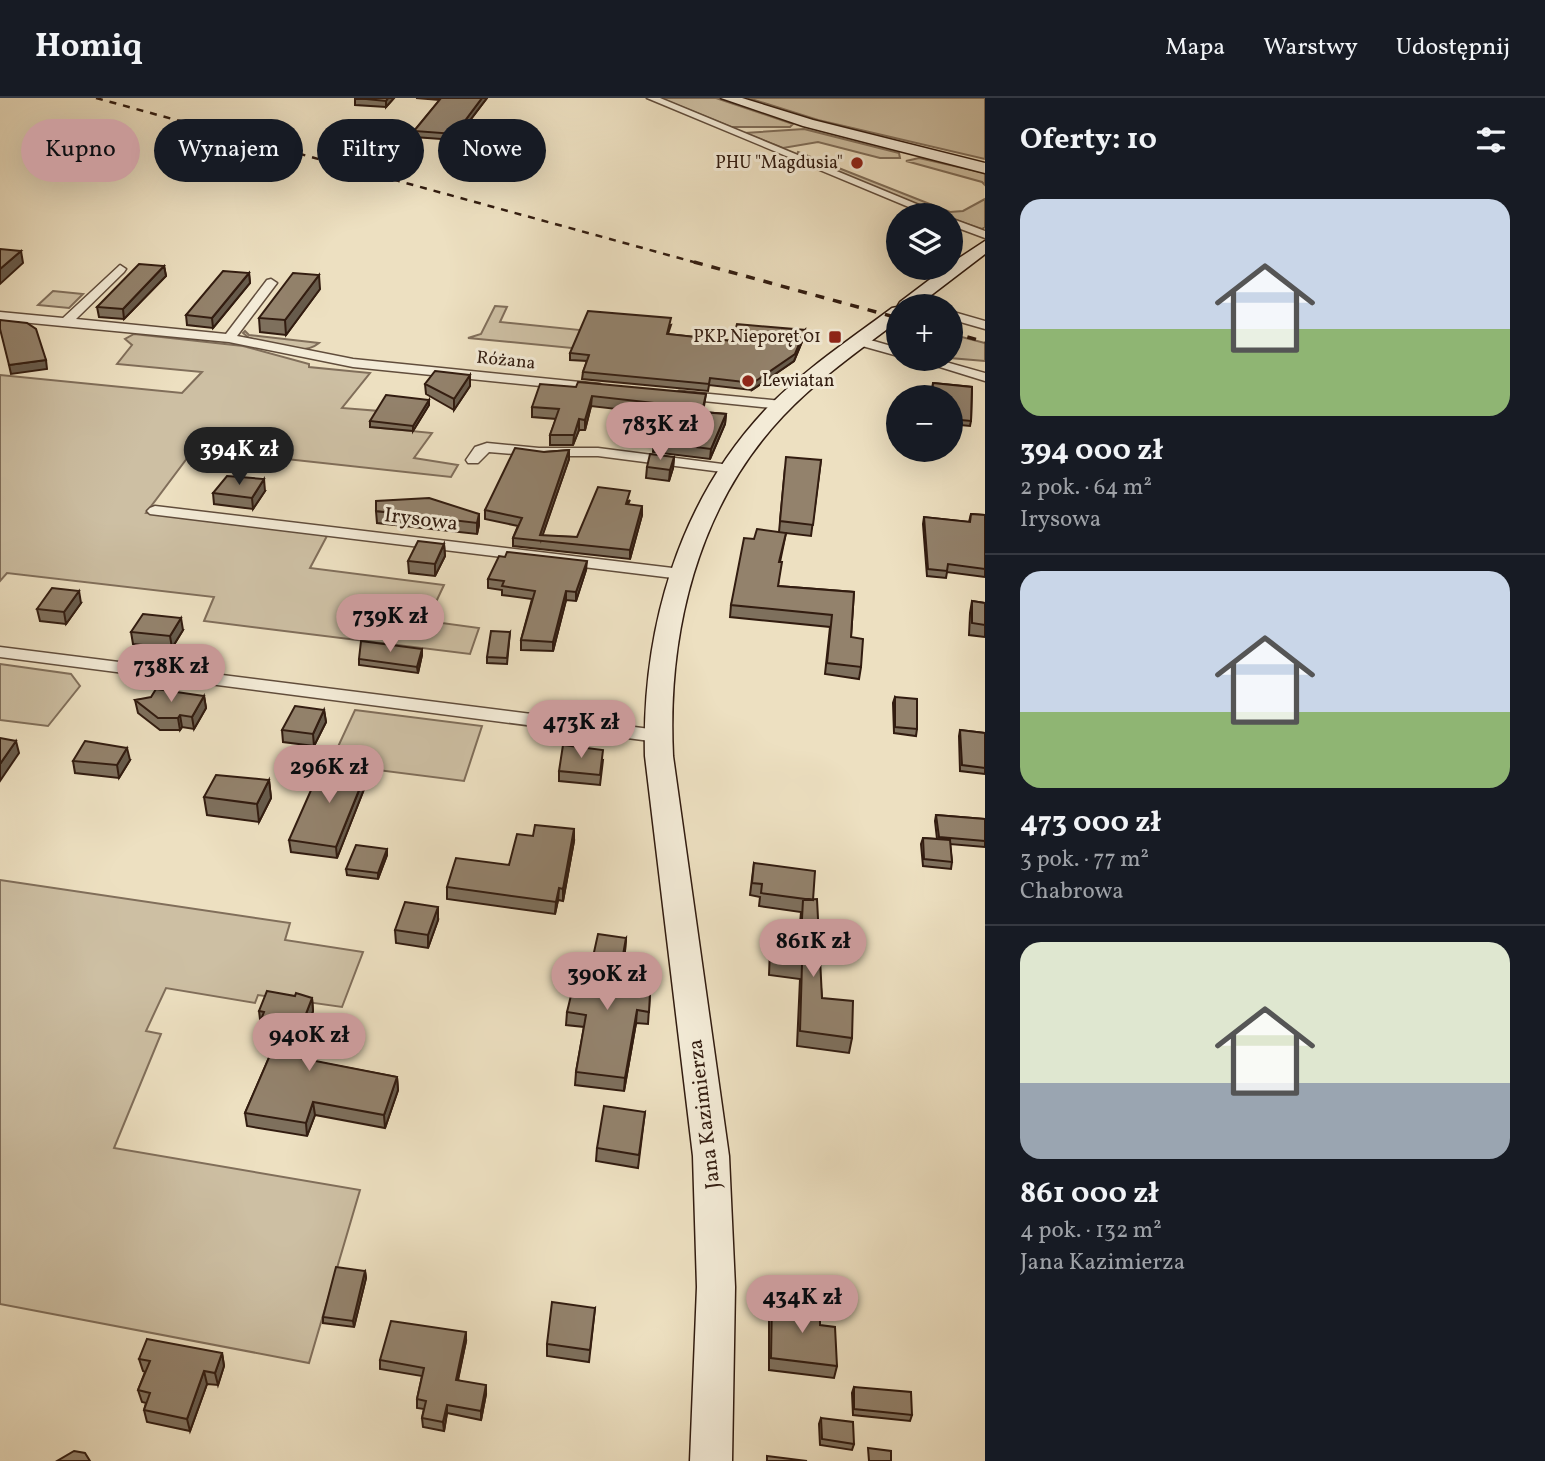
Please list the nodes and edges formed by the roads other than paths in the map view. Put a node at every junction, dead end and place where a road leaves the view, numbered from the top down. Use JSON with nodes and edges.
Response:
{"nodes":[{"id":1,"x":652,"y":98,"type":"edge"},
{"id":2,"x":728,"y":98,"type":"edge"},
{"id":3,"x":916,"y":151,"type":"junction"},
{"id":4,"x":985,"y":168,"type":"edge"},
{"id":5,"x":908,"y":203,"type":"edge"},
{"id":6,"x":963,"y":226,"type":"edge"},
{"id":7,"x":985,"y":235,"type":"edge"},
{"id":8,"x":985,"y":246,"type":"edge"},
{"id":9,"x":120,"y":269,"type":"dead end"},
{"id":10,"x":271,"y":283,"type":"dead end"},
{"id":11,"x":924,"y":294,"type":"edge"},
{"id":12,"x":0,"y":316,"type":"edge"},
{"id":13,"x":963,"y":319,"type":"edge"},
{"id":14,"x":886,"y":322,"type":"edge"},
{"id":15,"x":65,"y":323,"type":"junction"},
{"id":16,"x":985,"y":325,"type":"edge"},
{"id":17,"x":229,"y":338,"type":"junction"},
{"id":18,"x":860,"y":341,"type":"junction"},
{"id":19,"x":886,"y":349,"type":"edge"},
{"id":20,"x":963,"y":371,"type":"edge"},
{"id":21,"x":985,"y":377,"type":"edge"},
{"id":22,"x":610,"y":389,"type":"edge"},
{"id":23,"x":663,"y":394,"type":"edge"},
{"id":24,"x":782,"y":405,"type":"junction"},
{"id":25,"x":473,"y":460,"type":"dead end"},
{"id":26,"x":730,"y":469,"type":"junction"},
{"id":27,"x":155,"y":511,"type":"dead end"},
{"id":28,"x":681,"y":574,"type":"junction"},
{"id":29,"x":0,"y":652,"type":"edge"},
{"id":30,"x":658,"y":736,"type":"junction"},
{"id":31,"x":710,"y":1461,"type":"edge"}],
"edges":[{"from":1,"to":5,"type":"street"},
{"from":2,"to":3,"type":"main road"},
{"from":3,"to":4,"type":"main road"},
{"from":3,"to":4,"type":"main road"},
{"from":6,"to":7,"type":"street"},
{"from":8,"to":11,"type":"main road","name":"Jana Kazimierza"},
{"from":9,"to":15,"type":"street"},
{"from":10,"to":17,"type":"street"},
{"from":12,"to":15,"type":"street","name":"Różana"},
{"from":13,"to":16,"type":"street"},
{"from":14,"to":18,"type":"main road","name":"Jana Kazimierza"},
{"from":15,"to":17,"type":"street","name":"Różana"},
{"from":17,"to":22,"type":"street","name":"Różana"},
{"from":18,"to":19,"type":"street"},
{"from":18,"to":24,"type":"main road","name":"Jana Kazimierza"},
{"from":20,"to":21,"type":"street"},
{"from":23,"to":24,"type":"street"},
{"from":24,"to":26,"type":"main road","name":"Jana Kazimierza"},
{"from":25,"to":26,"type":"street"},
{"from":26,"to":28,"type":"main road","name":"Jana Kazimierza"},
{"from":27,"to":28,"type":"street","name":"Irysowa"},
{"from":28,"to":30,"type":"main road","name":"Jana Kazimierza"},
{"from":29,"to":30,"type":"street"},
{"from":30,"to":31,"type":"main road","name":"Jana Kazimierza"}]}
